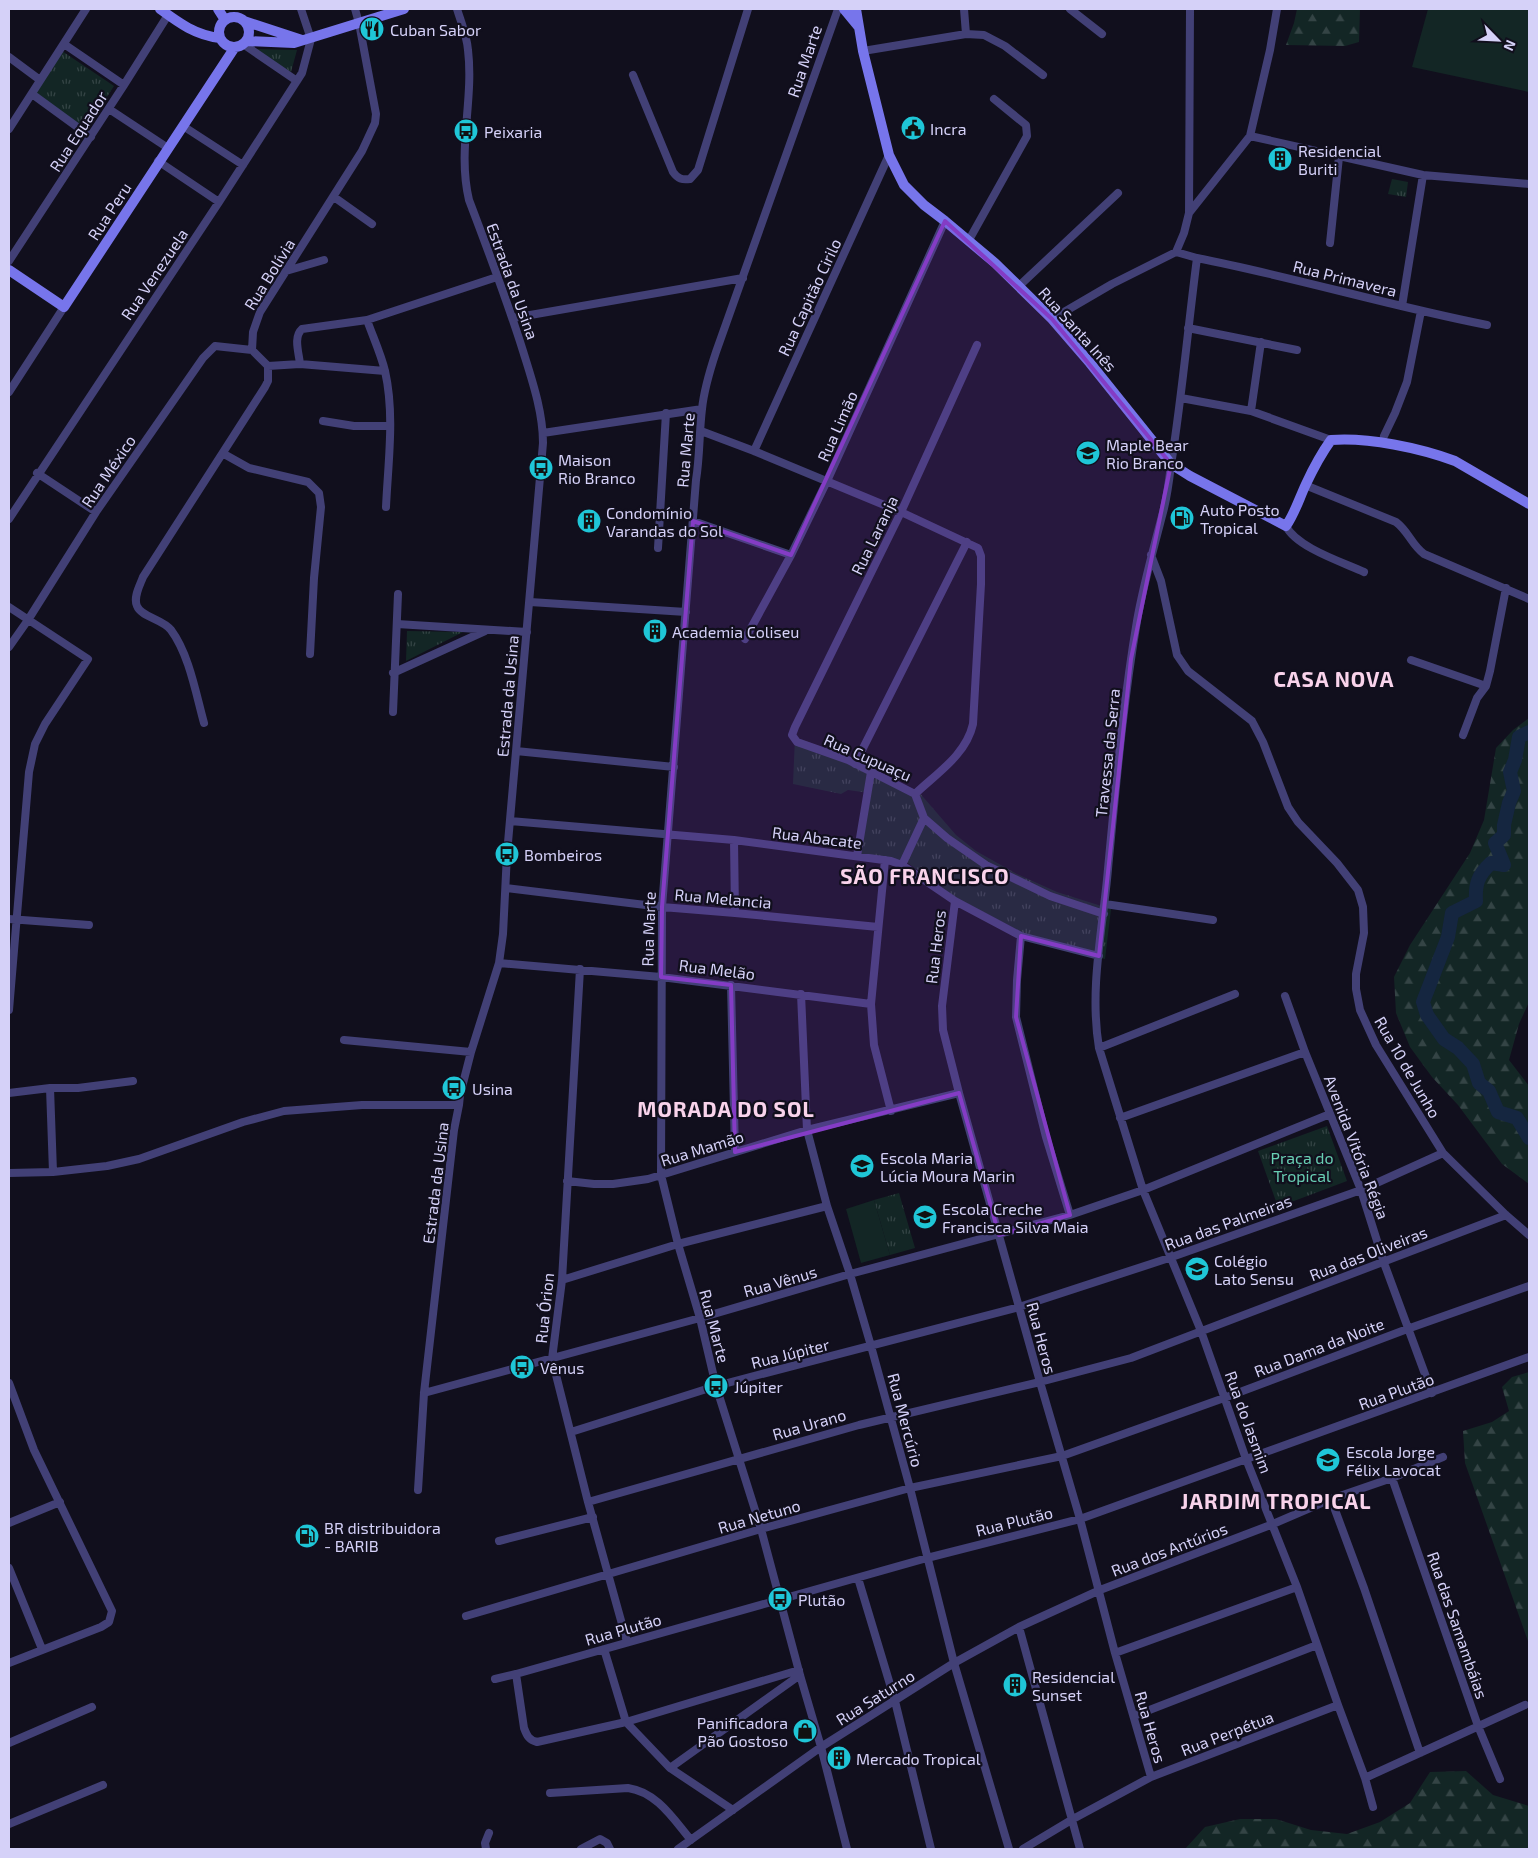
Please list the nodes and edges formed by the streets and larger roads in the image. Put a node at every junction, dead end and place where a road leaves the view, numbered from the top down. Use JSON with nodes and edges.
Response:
{"nodes":[{"id":1,"x":86,"y":9,"type":"edge"},
{"id":2,"x":218,"y":9,"type":"edge"},
{"id":3,"x":301,"y":9,"type":"edge"},
{"id":4,"x":355,"y":9,"type":"edge"},
{"id":5,"x":404,"y":9,"type":"edge"},
{"id":6,"x":457,"y":9,"type":"edge"},
{"id":7,"x":748,"y":9,"type":"edge"},
{"id":8,"x":838,"y":9,"type":"edge"},
{"id":9,"x":844,"y":9,"type":"edge"},
{"id":10,"x":856,"y":9,"type":"edge"},
{"id":11,"x":964,"y":9,"type":"edge"},
{"id":12,"x":1070,"y":9,"type":"edge"},
{"id":13,"x":1190,"y":9,"type":"edge"},
{"id":14,"x":1277,"y":9,"type":"edge"},
{"id":15,"x":164,"y":12,"type":"edge"},
{"id":16,"x":225,"y":20,"type":"junction"},
{"id":17,"x":244,"y":21,"type":"junction"},
{"id":18,"x":359,"y":23,"type":"junction"},
{"id":19,"x":858,"y":26,"type":"junction"},
{"id":20,"x":966,"y":34,"type":"junction"},
{"id":21,"x":1102,"y":34,"type":"dead end"},
{"id":22,"x":220,"y":38,"type":"junction"},
{"id":23,"x":306,"y":39,"type":"junction"},
{"id":24,"x":64,"y":44,"type":"junction"},
{"id":25,"x":241,"y":44,"type":"junction"},
{"id":26,"x":864,"y":51,"type":"junction"},
{"id":27,"x":9,"y":57,"type":"edge"},
{"id":28,"x":633,"y":75,"type":"dead end"},
{"id":29,"x":1043,"y":75,"type":"dead end"},
{"id":30,"x":40,"y":80,"type":"junction"},
{"id":31,"x":297,"y":81,"type":"junction"},
{"id":32,"x":124,"y":85,"type":"junction"},
{"id":33,"x":32,"y":94,"type":"junction"},
{"id":34,"x":994,"y":99,"type":"dead end"},
{"id":35,"x":109,"y":109,"type":"junction"},
{"id":36,"x":183,"y":126,"type":"junction"},
{"id":37,"x":9,"y":129,"type":"edge"},
{"id":38,"x":91,"y":136,"type":"junction"},
{"id":39,"x":1250,"y":136,"type":"junction"},
{"id":40,"x":168,"y":148,"type":"junction"},
{"id":41,"x":889,"y":155,"type":"junction"},
{"id":42,"x":1339,"y":157,"type":"junction"},
{"id":43,"x":158,"y":161,"type":"junction"},
{"id":44,"x":243,"y":165,"type":"junction"},
{"id":45,"x":1423,"y":175,"type":"junction"},
{"id":46,"x":1529,"y":184,"type":"edge"},
{"id":47,"x":1118,"y":193,"type":"dead end"},
{"id":48,"x":334,"y":197,"type":"junction"},
{"id":49,"x":219,"y":202,"type":"junction"},
{"id":50,"x":1188,"y":213,"type":"junction"},
{"id":51,"x":945,"y":221,"type":"junction"},
{"id":52,"x":372,"y":224,"type":"dead end"},
{"id":53,"x":968,"y":240,"type":"junction"},
{"id":54,"x":1330,"y":243,"type":"dead end"},
{"id":55,"x":1176,"y":252,"type":"junction"},
{"id":56,"x":1197,"y":258,"type":"junction"},
{"id":57,"x":324,"y":260,"type":"dead end"},
{"id":58,"x":9,"y":261,"type":"edge"},
{"id":59,"x":9,"y":270,"type":"edge"},
{"id":60,"x":286,"y":271,"type":"junction"},
{"id":61,"x":497,"y":276,"type":"junction"},
{"id":62,"x":743,"y":278,"type":"junction"},
{"id":63,"x":1019,"y":286,"type":"junction"},
{"id":64,"x":64,"y":306,"type":"junction"},
{"id":65,"x":1402,"y":306,"type":"junction"},
{"id":66,"x":1421,"y":311,"type":"junction"},
{"id":67,"x":512,"y":318,"type":"junction"},
{"id":68,"x":1052,"y":319,"type":"junction"},
{"id":69,"x":367,"y":320,"type":"junction"},
{"id":70,"x":1487,"y":326,"type":"dead end"},
{"id":71,"x":1188,"y":328,"type":"junction"},
{"id":72,"x":1261,"y":342,"type":"junction"},
{"id":73,"x":977,"y":345,"type":"dead end"},
{"id":74,"x":252,"y":350,"type":"junction"},
{"id":75,"x":1297,"y":350,"type":"dead end"},
{"id":76,"x":300,"y":364,"type":"junction"},
{"id":77,"x":268,"y":366,"type":"junction"},
{"id":78,"x":385,"y":371,"type":"junction"},
{"id":79,"x":9,"y":392,"type":"edge"},
{"id":80,"x":1181,"y":398,"type":"junction"},
{"id":81,"x":702,"y":409,"type":"junction"},
{"id":82,"x":1251,"y":411,"type":"junction"},
{"id":83,"x":666,"y":413,"type":"junction"},
{"id":84,"x":323,"y":421,"type":"dead end"},
{"id":85,"x":390,"y":426,"type":"junction"},
{"id":86,"x":701,"y":431,"type":"junction"},
{"id":87,"x":543,"y":433,"type":"junction"},
{"id":88,"x":1384,"y":436,"type":"dead end"},
{"id":89,"x":1331,"y":440,"type":"junction"},
{"id":90,"x":754,"y":451,"type":"junction"},
{"id":91,"x":224,"y":454,"type":"junction"},
{"id":92,"x":1171,"y":464,"type":"junction"},
{"id":93,"x":37,"y":473,"type":"junction"},
{"id":94,"x":827,"y":481,"type":"junction"},
{"id":95,"x":1305,"y":485,"type":"junction"},
{"id":96,"x":1529,"y":504,"type":"edge"},
{"id":97,"x":386,"y":507,"type":"dead end"},
{"id":98,"x":96,"y":512,"type":"junction"},
{"id":99,"x":901,"y":512,"type":"junction"},
{"id":100,"x":9,"y":518,"type":"edge"},
{"id":101,"x":693,"y":521,"type":"junction"},
{"id":102,"x":1286,"y":526,"type":"junction"},
{"id":103,"x":967,"y":542,"type":"junction"},
{"id":104,"x":658,"y":548,"type":"dead end"},
{"id":105,"x":791,"y":555,"type":"junction"},
{"id":106,"x":1151,"y":555,"type":"junction"},
{"id":107,"x":1364,"y":572,"type":"dead end"},
{"id":108,"x":1506,"y":588,"type":"junction"},
{"id":109,"x":398,"y":594,"type":"dead end"},
{"id":110,"x":1529,"y":599,"type":"edge"},
{"id":111,"x":530,"y":602,"type":"junction"},
{"id":112,"x":9,"y":607,"type":"edge"},
{"id":113,"x":686,"y":612,"type":"junction"},
{"id":114,"x":28,"y":620,"type":"junction"},
{"id":115,"x":397,"y":624,"type":"junction"},
{"id":116,"x":485,"y":630,"type":"junction"},
{"id":117,"x":527,"y":632,"type":"junction"},
{"id":118,"x":745,"y":639,"type":"dead end"},
{"id":119,"x":9,"y":647,"type":"edge"},
{"id":120,"x":310,"y":654,"type":"dead end"},
{"id":121,"x":1411,"y":660,"type":"dead end"},
{"id":122,"x":394,"y":673,"type":"junction"},
{"id":123,"x":1486,"y":686,"type":"junction"},
{"id":124,"x":393,"y":712,"type":"dead end"},
{"id":125,"x":204,"y":723,"type":"dead end"},
{"id":126,"x":792,"y":735,"type":"joint"},
{"id":127,"x":1463,"y":735,"type":"dead end"},
{"id":128,"x":516,"y":751,"type":"junction"},
{"id":129,"x":855,"y":764,"type":"junction"},
{"id":130,"x":674,"y":767,"type":"junction"},
{"id":131,"x":870,"y":772,"type":"junction"},
{"id":132,"x":915,"y":794,"type":"junction"},
{"id":133,"x":924,"y":818,"type":"junction"},
{"id":134,"x":510,"y":822,"type":"junction"},
{"id":135,"x":667,"y":834,"type":"junction"},
{"id":136,"x":734,"y":840,"type":"junction"},
{"id":137,"x":857,"y":856,"type":"junction"},
{"id":138,"x":885,"y":860,"type":"junction"},
{"id":139,"x":902,"y":865,"type":"junction"},
{"id":140,"x":506,"y":888,"type":"junction"},
{"id":141,"x":955,"y":901,"type":"junction"},
{"id":142,"x":1106,"y":904,"type":"junction"},
{"id":143,"x":662,"y":907,"type":"junction"},
{"id":144,"x":735,"y":913,"type":"junction"},
{"id":145,"x":1104,"y":914,"type":"junction"},
{"id":146,"x":9,"y":919,"type":"edge"},
{"id":147,"x":18,"y":920,"type":"junction"},
{"id":148,"x":1213,"y":920,"type":"dead end"},
{"id":149,"x":89,"y":925,"type":"dead end"},
{"id":150,"x":878,"y":927,"type":"junction"},
{"id":151,"x":1021,"y":936,"type":"junction"},
{"id":152,"x":1099,"y":956,"type":"junction"},
{"id":153,"x":499,"y":963,"type":"junction"},
{"id":154,"x":580,"y":969,"type":"junction"},
{"id":155,"x":661,"y":977,"type":"junction"},
{"id":156,"x":731,"y":984,"type":"junction"},
{"id":157,"x":10,"y":985,"type":"edge"},
{"id":158,"x":800,"y":994,"type":"junction"},
{"id":159,"x":1235,"y":994,"type":"dead end"},
{"id":160,"x":1286,"y":996,"type":"dead end"},
{"id":161,"x":871,"y":1004,"type":"junction"},
{"id":162,"x":9,"y":1010,"type":"edge"},
{"id":163,"x":344,"y":1040,"type":"dead end"},
{"id":164,"x":1099,"y":1048,"type":"junction"},
{"id":165,"x":471,"y":1052,"type":"junction"},
{"id":166,"x":1305,"y":1052,"type":"junction"},
{"id":167,"x":133,"y":1081,"type":"dead end"},
{"id":168,"x":50,"y":1088,"type":"junction"},
{"id":169,"x":959,"y":1093,"type":"junction"},
{"id":170,"x":9,"y":1094,"type":"edge"},
{"id":171,"x":459,"y":1105,"type":"junction"},
{"id":172,"x":891,"y":1111,"type":"junction"},
{"id":173,"x":1330,"y":1114,"type":"junction"},
{"id":174,"x":1120,"y":1118,"type":"junction"},
{"id":175,"x":808,"y":1130,"type":"junction"},
{"id":176,"x":734,"y":1152,"type":"junction"},
{"id":177,"x":1442,"y":1153,"type":"junction"},
{"id":178,"x":53,"y":1172,"type":"junction"},
{"id":179,"x":9,"y":1173,"type":"edge"},
{"id":180,"x":661,"y":1175,"type":"junction"},
{"id":181,"x":567,"y":1181,"type":"junction"},
{"id":182,"x":1143,"y":1190,"type":"junction"},
{"id":183,"x":1361,"y":1190,"type":"junction"},
{"id":184,"x":827,"y":1206,"type":"junction"},
{"id":185,"x":1070,"y":1215,"type":"junction"},
{"id":186,"x":1506,"y":1215,"type":"junction"},
{"id":187,"x":999,"y":1235,"type":"junction"},
{"id":188,"x":1529,"y":1235,"type":"edge"},
{"id":189,"x":678,"y":1244,"type":"junction"},
{"id":190,"x":1169,"y":1258,"type":"junction"},
{"id":191,"x":1384,"y":1263,"type":"junction"},
{"id":192,"x":850,"y":1274,"type":"junction"},
{"id":193,"x":562,"y":1280,"type":"junction"},
{"id":194,"x":1529,"y":1286,"type":"edge"},
{"id":195,"x":1019,"y":1307,"type":"junction"},
{"id":196,"x":700,"y":1318,"type":"junction"},
{"id":197,"x":1410,"y":1328,"type":"junction"},
{"id":198,"x":1200,"y":1331,"type":"junction"},
{"id":199,"x":871,"y":1346,"type":"junction"},
{"id":200,"x":1529,"y":1357,"type":"edge"},
{"id":201,"x":552,"y":1359,"type":"junction"},
{"id":202,"x":1040,"y":1382,"type":"junction"},
{"id":203,"x":9,"y":1386,"type":"edge"},
{"id":204,"x":716,"y":1386,"type":"junction"},
{"id":205,"x":424,"y":1392,"type":"junction"},
{"id":206,"x":1432,"y":1393,"type":"junction"},
{"id":207,"x":1224,"y":1398,"type":"junction"},
{"id":208,"x":890,"y":1417,"type":"junction"},
{"id":209,"x":571,"y":1432,"type":"junction"},
{"id":210,"x":1062,"y":1456,"type":"junction"},
{"id":211,"x":1443,"y":1457,"type":"dead end"},
{"id":212,"x":739,"y":1458,"type":"junction"},
{"id":213,"x":1246,"y":1459,"type":"junction"},
{"id":214,"x":1392,"y":1478,"type":"junction"},
{"id":215,"x":910,"y":1488,"type":"junction"},
{"id":216,"x":418,"y":1490,"type":"dead end"},
{"id":217,"x":1331,"y":1499,"type":"junction"},
{"id":218,"x":60,"y":1502,"type":"junction"},
{"id":219,"x":588,"y":1502,"type":"junction"},
{"id":220,"x":593,"y":1517,"type":"junction"},
{"id":221,"x":1080,"y":1519,"type":"junction"},
{"id":222,"x":9,"y":1523,"type":"edge"},
{"id":223,"x":1273,"y":1524,"type":"junction"},
{"id":224,"x":761,"y":1528,"type":"junction"},
{"id":225,"x":499,"y":1541,"type":"dead end"},
{"id":226,"x":927,"y":1558,"type":"junction"},
{"id":227,"x":9,"y":1568,"type":"edge"},
{"id":228,"x":609,"y":1573,"type":"junction"},
{"id":229,"x":858,"y":1578,"type":"junction"},
{"id":230,"x":1297,"y":1587,"type":"junction"},
{"id":231,"x":1100,"y":1590,"type":"junction"},
{"id":232,"x":780,"y":1599,"type":"junction"},
{"id":233,"x":466,"y":1616,"type":"dead end"},
{"id":234,"x":1019,"y":1627,"type":"junction"},
{"id":235,"x":627,"y":1642,"type":"junction"},
{"id":236,"x":1317,"y":1644,"type":"junction"},
{"id":237,"x":42,"y":1649,"type":"junction"},
{"id":238,"x":604,"y":1649,"type":"junction"},
{"id":239,"x":1115,"y":1652,"type":"junction"},
{"id":240,"x":9,"y":1663,"type":"edge"},
{"id":241,"x":954,"y":1663,"type":"junction"},
{"id":242,"x":800,"y":1672,"type":"junction"},
{"id":243,"x":516,"y":1674,"type":"junction"},
{"id":244,"x":495,"y":1679,"type":"dead end"},
{"id":245,"x":895,"y":1701,"type":"junction"},
{"id":246,"x":1338,"y":1705,"type":"junction"},
{"id":247,"x":1525,"y":1705,"type":"dead end"},
{"id":248,"x":92,"y":1707,"type":"dead end"},
{"id":249,"x":1134,"y":1716,"type":"junction"},
{"id":250,"x":626,"y":1722,"type":"junction"},
{"id":251,"x":1478,"y":1726,"type":"junction"},
{"id":252,"x":9,"y":1743,"type":"edge"},
{"id":253,"x":821,"y":1746,"type":"junction"},
{"id":254,"x":1420,"y":1753,"type":"junction"},
{"id":255,"x":670,"y":1768,"type":"junction"},
{"id":256,"x":1151,"y":1777,"type":"junction"},
{"id":257,"x":1365,"y":1778,"type":"junction"},
{"id":258,"x":1500,"y":1779,"type":"dead end"},
{"id":259,"x":103,"y":1785,"type":"dead end"},
{"id":260,"x":550,"y":1793,"type":"dead end"},
{"id":261,"x":1373,"y":1807,"type":"dead end"},
{"id":262,"x":734,"y":1810,"type":"junction"},
{"id":263,"x":1073,"y":1819,"type":"junction"},
{"id":264,"x":9,"y":1824,"type":"edge"},
{"id":265,"x":489,"y":1833,"type":"dead end"},
{"id":266,"x":691,"y":1840,"type":"junction"},
{"id":267,"x":846,"y":1847,"type":"edge"},
{"id":268,"x":486,"y":1849,"type":"edge"},
{"id":269,"x":581,"y":1849,"type":"edge"},
{"id":270,"x":610,"y":1849,"type":"edge"},
{"id":271,"x":678,"y":1849,"type":"edge"},
{"id":272,"x":838,"y":1849,"type":"edge"},
{"id":273,"x":930,"y":1849,"type":"edge"},
{"id":274,"x":1009,"y":1849,"type":"edge"},
{"id":275,"x":1023,"y":1849,"type":"edge"},
{"id":276,"x":1080,"y":1849,"type":"edge"}],
"edges":[{"from":1,"to":24,"type":"street"},
{"from":2,"to":16,"type":"street"},
{"from":3,"to":23,"type":"street"},
{"from":4,"to":18,"type":"street","name":"Rua Bolívia"},
{"from":5,"to":18,"type":"street"},
{"from":6,"to":61,"type":"street","name":"Estrada da Usina"},
{"from":7,"to":28,"type":"street"},
{"from":8,"to":62,"type":"street","name":"Rua Marte"},
{"from":9,"to":19,"type":"street","name":"Rua Santa Inês"},
{"from":10,"to":19,"type":"street","name":"Rua Santa Inês"},
{"from":11,"to":20,"type":"street"},
{"from":12,"to":21,"type":"street"},
{"from":13,"to":50,"type":"street"},
{"from":14,"to":39,"type":"street"},
{"from":15,"to":22,"type":"street"},
{"from":15,"to":32,"type":"street","name":"Rua Equador"},
{"from":16,"to":17,"type":"street"},
{"from":16,"to":22,"type":"street"},
{"from":17,"to":23,"type":"street"},
{"from":17,"to":25,"type":"street"},
{"from":18,"to":23,"type":"street"},
{"from":18,"to":48,"type":"street","name":"Rua Bolívia"},
{"from":19,"to":26,"type":"street","name":"Rua Santa Inês"},
{"from":20,"to":26,"type":"street"},
{"from":20,"to":29,"type":"street"},
{"from":22,"to":25,"type":"street"},
{"from":23,"to":25,"type":"street"},
{"from":23,"to":31,"type":"street","name":"Rua Venezuela"},
{"from":24,"to":30,"type":"street"},
{"from":24,"to":32,"type":"street"},
{"from":25,"to":31,"type":"street"},
{"from":25,"to":36,"type":"street","name":"Rua Peru"},
{"from":26,"to":41,"type":"street","name":"Rua Santa Inês"},
{"from":27,"to":30,"type":"street"},
{"from":30,"to":33,"type":"street"},
{"from":31,"to":44,"type":"street","name":"Rua Venezuela"},
{"from":32,"to":35,"type":"street","name":"Rua Equador"},
{"from":33,"to":37,"type":"street"},
{"from":33,"to":38,"type":"street"},
{"from":34,"to":53,"type":"street"},
{"from":35,"to":38,"type":"street","name":"Rua Equador"},
{"from":35,"to":40,"type":"street"},
{"from":36,"to":40,"type":"street","name":"Rua Peru"},
{"from":36,"to":44,"type":"street"},
{"from":38,"to":58,"type":"street","name":"Rua Equador"},
{"from":39,"to":42,"type":"street"},
{"from":39,"to":50,"type":"street"},
{"from":40,"to":43,"type":"street","name":"Rua Peru"},
{"from":41,"to":51,"type":"street","name":"Rua Santa Inês"},
{"from":41,"to":90,"type":"street","name":"Rua Capitão Cirilo"},
{"from":42,"to":45,"type":"street"},
{"from":42,"to":54,"type":"street"},
{"from":43,"to":49,"type":"street"},
{"from":43,"to":64,"type":"street","name":"Rua Peru"},
{"from":44,"to":49,"type":"street","name":"Rua Venezuela"},
{"from":45,"to":46,"type":"street"},
{"from":45,"to":65,"type":"street"},
{"from":47,"to":63,"type":"street"},
{"from":48,"to":52,"type":"street"},
{"from":48,"to":60,"type":"street","name":"Rua Bolívia"},
{"from":49,"to":93,"type":"street","name":"Rua Venezuela"},
{"from":50,"to":55,"type":"street"},
{"from":51,"to":53,"type":"street","name":"Rua Santa Inês"},
{"from":51,"to":94,"type":"street","name":"Rua Limão"},
{"from":53,"to":63,"type":"street","name":"Rua Santa Inês"},
{"from":55,"to":56,"type":"street","name":"Rua Primavera"},
{"from":55,"to":68,"type":"street"},
{"from":56,"to":65,"type":"street","name":"Rua Primavera"},
{"from":56,"to":71,"type":"street","name":"Travessa da Serra"},
{"from":57,"to":60,"type":"street"},
{"from":59,"to":64,"type":"street"},
{"from":60,"to":74,"type":"street","name":"Rua Bolívia"},
{"from":61,"to":67,"type":"street","name":"Estrada da Usina"},
{"from":61,"to":69,"type":"street"},
{"from":62,"to":67,"type":"street"},
{"from":62,"to":81,"type":"street","name":"Rua Marte"},
{"from":63,"to":68,"type":"street","name":"Rua Santa Inês"},
{"from":64,"to":79,"type":"street","name":"Rua Peru"},
{"from":65,"to":66,"type":"street","name":"Rua Primavera"},
{"from":66,"to":70,"type":"street","name":"Rua Primavera"},
{"from":66,"to":88,"type":"street"},
{"from":67,"to":87,"type":"street","name":"Estrada da Usina"},
{"from":68,"to":92,"type":"street","name":"Rua Santa Inês"},
{"from":69,"to":76,"type":"street"},
{"from":69,"to":78,"type":"street"},
{"from":71,"to":72,"type":"street"},
{"from":71,"to":80,"type":"street","name":"Travessa da Serra"},
{"from":72,"to":75,"type":"street"},
{"from":72,"to":82,"type":"street"},
{"from":73,"to":99,"type":"street","name":"Rua Laranja"},
{"from":74,"to":77,"type":"street"},
{"from":74,"to":98,"type":"street","name":"Rua México"},
{"from":76,"to":77,"type":"street"},
{"from":76,"to":78,"type":"street"},
{"from":77,"to":91,"type":"street"},
{"from":78,"to":85,"type":"street"},
{"from":80,"to":82,"type":"street"},
{"from":80,"to":92,"type":"street","name":"Travessa da Serra"},
{"from":81,"to":83,"type":"street"},
{"from":81,"to":86,"type":"street","name":"Rua Marte"},
{"from":82,"to":89,"type":"street"},
{"from":83,"to":87,"type":"street"},
{"from":83,"to":104,"type":"street"},
{"from":84,"to":85,"type":"street"},
{"from":85,"to":97,"type":"street"},
{"from":86,"to":90,"type":"street"},
{"from":86,"to":101,"type":"street","name":"Rua Marte"},
{"from":87,"to":111,"type":"street","name":"Estrada da Usina"},
{"from":89,"to":95,"type":"street"},
{"from":89,"to":96,"type":"street"},
{"from":90,"to":94,"type":"street"},
{"from":91,"to":120,"type":"street"},
{"from":91,"to":125,"type":"street"},
{"from":92,"to":102,"type":"street","name":"Rua Santa Inês"},
{"from":92,"to":106,"type":"street","name":"Travessa da Serra"},
{"from":93,"to":98,"type":"street"},
{"from":93,"to":100,"type":"street","name":"Rua Venezuela"},
{"from":94,"to":99,"type":"street"},
{"from":94,"to":105,"type":"street","name":"Rua Limão"},
{"from":95,"to":102,"type":"street"},
{"from":95,"to":108,"type":"street"},
{"from":98,"to":114,"type":"street","name":"Rua México"},
{"from":99,"to":103,"type":"street"},
{"from":99,"to":126,"type":"street","name":"Rua Laranja"},
{"from":101,"to":105,"type":"street"},
{"from":101,"to":113,"type":"street","name":"Rua Marte"},
{"from":102,"to":107,"type":"street"},
{"from":103,"to":129,"type":"street"},
{"from":103,"to":132,"type":"street"},
{"from":105,"to":118,"type":"street","name":"Rua Limão"},
{"from":106,"to":142,"type":"street","name":"Travessa da Serra"},
{"from":106,"to":177,"type":"street","name":"Rua 10 de Junho"},
{"from":108,"to":110,"type":"street"},
{"from":108,"to":123,"type":"street"},
{"from":109,"to":115,"type":"street"},
{"from":111,"to":113,"type":"street"},
{"from":111,"to":117,"type":"street","name":"Estrada da Usina"},
{"from":112,"to":114,"type":"street"},
{"from":113,"to":130,"type":"street","name":"Rua Marte"},
{"from":114,"to":119,"type":"street","name":"Rua México"},
{"from":114,"to":147,"type":"street"},
{"from":115,"to":116,"type":"street"},
{"from":115,"to":122,"type":"street"},
{"from":116,"to":117,"type":"street"},
{"from":116,"to":122,"type":"street"},
{"from":117,"to":128,"type":"street","name":"Estrada da Usina"},
{"from":121,"to":123,"type":"street"},
{"from":122,"to":124,"type":"street"},
{"from":123,"to":127,"type":"street"},
{"from":126,"to":129,"type":"street","name":"Rua Cupuaçu"},
{"from":128,"to":130,"type":"street"},
{"from":128,"to":134,"type":"street","name":"Estrada da Usina"},
{"from":129,"to":131,"type":"street","name":"Rua Cupuaçu"},
{"from":130,"to":135,"type":"street","name":"Rua Marte"},
{"from":131,"to":132,"type":"street","name":"Rua Cupuaçu"},
{"from":131,"to":137,"type":"street"},
{"from":132,"to":133,"type":"street","name":"Rua Cupuaçu"},
{"from":133,"to":139,"type":"street"},
{"from":133,"to":145,"type":"street","name":"Rua Cupuaçu"},
{"from":134,"to":135,"type":"street","name":"Rua Abacate"},
{"from":134,"to":140,"type":"street","name":"Estrada da Usina"},
{"from":135,"to":136,"type":"street","name":"Rua Abacate"},
{"from":135,"to":143,"type":"street","name":"Rua Marte"},
{"from":136,"to":137,"type":"street","name":"Rua Abacate"},
{"from":136,"to":144,"type":"street"},
{"from":137,"to":138,"type":"street","name":"Rua Abacate"},
{"from":138,"to":139,"type":"street","name":"Rua Abacate"},
{"from":138,"to":150,"type":"street"},
{"from":139,"to":141,"type":"street","name":"Rua Abacate"},
{"from":140,"to":143,"type":"street","name":"Rua Melancia"},
{"from":140,"to":153,"type":"street","name":"Estrada da Usina"},
{"from":141,"to":151,"type":"street","name":"Rua Abacate"},
{"from":141,"to":169,"type":"street","name":"Rua Heros"},
{"from":142,"to":145,"type":"street","name":"Travessa da Serra"},
{"from":142,"to":148,"type":"street"},
{"from":143,"to":144,"type":"street","name":"Rua Melancia"},
{"from":143,"to":155,"type":"street","name":"Rua Marte"},
{"from":144,"to":150,"type":"street","name":"Rua Melancia"},
{"from":145,"to":152,"type":"street","name":"Travessa da Serra"},
{"from":146,"to":147,"type":"street"},
{"from":147,"to":149,"type":"street"},
{"from":147,"to":157,"type":"street"},
{"from":150,"to":161,"type":"street"},
{"from":151,"to":152,"type":"street","name":"Rua Abacate"},
{"from":151,"to":185,"type":"street"},
{"from":152,"to":164,"type":"street","name":"Travessa da Serra"},
{"from":153,"to":154,"type":"street","name":"Rua Melão"},
{"from":153,"to":165,"type":"street","name":"Estrada da Usina"},
{"from":154,"to":155,"type":"street","name":"Rua Melão"},
{"from":154,"to":181,"type":"street","name":"Rua Órion"},
{"from":155,"to":156,"type":"street","name":"Rua Melão"},
{"from":155,"to":180,"type":"street","name":"Rua Marte"},
{"from":156,"to":158,"type":"street","name":"Rua Melão"},
{"from":156,"to":176,"type":"street"},
{"from":157,"to":162,"type":"street"},
{"from":158,"to":161,"type":"street","name":"Rua Melão"},
{"from":158,"to":175,"type":"street","name":"Rua Mercúrio"},
{"from":159,"to":164,"type":"street"},
{"from":160,"to":166,"type":"street","name":"Avenida Vitória Régia"},
{"from":161,"to":172,"type":"street"},
{"from":163,"to":165,"type":"street"},
{"from":164,"to":174,"type":"street","name":"Rua do Jasmim"},
{"from":165,"to":171,"type":"street","name":"Estrada da Usina"},
{"from":166,"to":173,"type":"street","name":"Avenida Vitória Régia"},
{"from":166,"to":174,"type":"street"},
{"from":167,"to":168,"type":"street"},
{"from":168,"to":170,"type":"street"},
{"from":168,"to":178,"type":"street"},
{"from":169,"to":172,"type":"street","name":"Rua Mamão"},
{"from":169,"to":187,"type":"street","name":"Rua Heros"},
{"from":171,"to":178,"type":"street"},
{"from":171,"to":205,"type":"street","name":"Estrada da Usina"},
{"from":172,"to":175,"type":"street","name":"Rua Mamão"},
{"from":173,"to":182,"type":"street","name":"Rua Vênus"},
{"from":173,"to":183,"type":"street","name":"Avenida Vitória Régia"},
{"from":174,"to":182,"type":"street","name":"Rua do Jasmim"},
{"from":175,"to":176,"type":"street","name":"Rua Mamão"},
{"from":175,"to":184,"type":"street","name":"Rua Mercúrio"},
{"from":176,"to":180,"type":"street","name":"Rua Mamão"},
{"from":177,"to":183,"type":"street","name":"Rua das Palmeiras"},
{"from":177,"to":186,"type":"street","name":"Rua 10 de Junho"},
{"from":178,"to":179,"type":"street"},
{"from":180,"to":181,"type":"street","name":"Rua Mamão"},
{"from":180,"to":189,"type":"street","name":"Rua Marte"},
{"from":181,"to":193,"type":"street","name":"Rua Órion"},
{"from":182,"to":185,"type":"street","name":"Rua Vênus"},
{"from":182,"to":190,"type":"street","name":"Rua do Jasmim"},
{"from":183,"to":190,"type":"street","name":"Rua das Palmeiras"},
{"from":183,"to":191,"type":"street","name":"Avenida Vitória Régia"},
{"from":184,"to":189,"type":"street"},
{"from":184,"to":192,"type":"street","name":"Rua Mercúrio"},
{"from":185,"to":187,"type":"street","name":"Rua Vênus"},
{"from":186,"to":188,"type":"street","name":"Rua 10 de Junho"},
{"from":186,"to":191,"type":"street","name":"Rua das Oliveiras"},
{"from":187,"to":192,"type":"street","name":"Rua Vênus"},
{"from":187,"to":195,"type":"street","name":"Rua Heros"},
{"from":189,"to":193,"type":"street"},
{"from":189,"to":196,"type":"street","name":"Rua Marte"},
{"from":190,"to":195,"type":"street","name":"Rua das Palmeiras"},
{"from":190,"to":198,"type":"street","name":"Rua do Jasmim"},
{"from":191,"to":197,"type":"street","name":"Avenida Vitória Régia"},
{"from":191,"to":198,"type":"street","name":"Rua das Oliveiras"},
{"from":192,"to":196,"type":"street","name":"Rua Vênus"},
{"from":192,"to":199,"type":"street","name":"Rua Mercúrio"},
{"from":193,"to":201,"type":"street","name":"Rua Órion"},
{"from":194,"to":197,"type":"street","name":"Rua Dama da Noite"},
{"from":195,"to":199,"type":"street","name":"Rua Júpiter"},
{"from":195,"to":202,"type":"street","name":"Rua Heros"},
{"from":196,"to":201,"type":"street","name":"Rua Vênus"},
{"from":196,"to":204,"type":"street","name":"Rua Marte"},
{"from":197,"to":206,"type":"street","name":"Avenida Vitória Régia"},
{"from":197,"to":207,"type":"street","name":"Rua Dama da Noite"},
{"from":198,"to":202,"type":"street","name":"Rua das Oliveiras"},
{"from":198,"to":207,"type":"street","name":"Rua do Jasmim"},
{"from":199,"to":204,"type":"street","name":"Rua Júpiter"},
{"from":199,"to":208,"type":"street","name":"Rua Mercúrio"},
{"from":200,"to":206,"type":"street","name":"Rua Plutão"},
{"from":201,"to":205,"type":"street","name":"Rua Vênus"},
{"from":201,"to":209,"type":"street","name":"Rua Órion"},
{"from":202,"to":208,"type":"street","name":"Rua Urano"},
{"from":202,"to":210,"type":"street","name":"Rua Heros"},
{"from":203,"to":218,"type":"street"},
{"from":204,"to":209,"type":"street","name":"Rua Júpiter"},
{"from":204,"to":212,"type":"street","name":"Rua Marte"},
{"from":205,"to":216,"type":"street","name":"Estrada da Usina"},
{"from":206,"to":213,"type":"street","name":"Rua Plutão"},
{"from":207,"to":210,"type":"street","name":"Rua Dama da Noite"},
{"from":207,"to":213,"type":"street","name":"Rua do Jasmim"},
{"from":208,"to":212,"type":"street","name":"Rua Urano"},
{"from":208,"to":215,"type":"street","name":"Rua Mercúrio"},
{"from":209,"to":219,"type":"street","name":"Rua Órion"},
{"from":210,"to":215,"type":"street","name":"Rua Netuno"},
{"from":210,"to":221,"type":"street","name":"Rua Heros"},
{"from":211,"to":214,"type":"street","name":"Rua dos Antúrios"},
{"from":212,"to":219,"type":"street","name":"Rua Urano"},
{"from":212,"to":224,"type":"street","name":"Rua Marte"},
{"from":213,"to":221,"type":"street","name":"Rua Plutão"},
{"from":213,"to":223,"type":"street","name":"Rua do Jasmim"},
{"from":214,"to":217,"type":"street","name":"Rua dos Antúrios"},
{"from":214,"to":251,"type":"street","name":"Rua das Samambáias"},
{"from":215,"to":224,"type":"street","name":"Rua Netuno"},
{"from":215,"to":226,"type":"street","name":"Rua Mercúrio"},
{"from":217,"to":223,"type":"street","name":"Rua dos Antúrios"},
{"from":217,"to":254,"type":"street"},
{"from":218,"to":222,"type":"street"},
{"from":218,"to":237,"type":"street"},
{"from":219,"to":220,"type":"street","name":"Rua Órion"},
{"from":220,"to":225,"type":"street"},
{"from":220,"to":228,"type":"street","name":"Rua Órion"},
{"from":221,"to":226,"type":"street","name":"Rua Plutão"},
{"from":221,"to":231,"type":"street","name":"Rua Heros"},
{"from":223,"to":230,"type":"street","name":"Rua do Jasmim"},
{"from":223,"to":231,"type":"street","name":"Rua dos Antúrios"},
{"from":224,"to":228,"type":"street","name":"Rua Netuno"},
{"from":224,"to":232,"type":"street","name":"Rua Marte"},
{"from":226,"to":229,"type":"street","name":"Rua Plutão"},
{"from":226,"to":241,"type":"street","name":"Rua Mercúrio"},
{"from":227,"to":237,"type":"street"},
{"from":228,"to":233,"type":"street","name":"Rua Netuno"},
{"from":228,"to":235,"type":"street","name":"Rua Órion"},
{"from":229,"to":232,"type":"street","name":"Rua Plutão"},
{"from":229,"to":245,"type":"street"},
{"from":230,"to":236,"type":"street","name":"Rua do Jasmim"},
{"from":230,"to":239,"type":"street"},
{"from":231,"to":234,"type":"street","name":"Rua Saturno"},
{"from":231,"to":239,"type":"street","name":"Rua Heros"},
{"from":232,"to":235,"type":"street","name":"Rua Plutão"},
{"from":232,"to":242,"type":"street","name":"Rua Marte"},
{"from":234,"to":241,"type":"street","name":"Rua Saturno"},
{"from":234,"to":263,"type":"street"},
{"from":235,"to":238,"type":"street","name":"Rua Plutão"},
{"from":236,"to":246,"type":"street","name":"Rua do Jasmim"},
{"from":236,"to":249,"type":"street"},
{"from":237,"to":240,"type":"street"},
{"from":238,"to":243,"type":"street","name":"Rua Plutão"},
{"from":238,"to":250,"type":"street"},
{"from":239,"to":249,"type":"street","name":"Rua Heros"},
{"from":241,"to":245,"type":"street","name":"Rua Saturno"},
{"from":241,"to":274,"type":"street","name":"Rua Mercúrio"},
{"from":242,"to":250,"type":"street"},
{"from":242,"to":253,"type":"street","name":"Rua Marte"},
{"from":242,"to":255,"type":"street"},
{"from":243,"to":244,"type":"street","name":"Rua Plutão"},
{"from":243,"to":250,"type":"street"},
{"from":245,"to":253,"type":"street","name":"Rua Saturno"},
{"from":245,"to":273,"type":"street"},
{"from":246,"to":256,"type":"street","name":"Rua Perpétua"},
{"from":246,"to":257,"type":"street","name":"Rua do Jasmim"},
{"from":247,"to":251,"type":"street"},
{"from":248,"to":252,"type":"street"},
{"from":249,"to":256,"type":"street","name":"Rua Heros"},
{"from":250,"to":255,"type":"street"},
{"from":251,"to":254,"type":"street"},
{"from":251,"to":258,"type":"street","name":"Rua das Samambáias"},
{"from":253,"to":262,"type":"street","name":"Rua Saturno"},
{"from":253,"to":267,"type":"street","name":"Rua Marte"},
{"from":254,"to":257,"type":"street"},
{"from":255,"to":262,"type":"street"},
{"from":256,"to":263,"type":"street","name":"Rua Perpétua"},
{"from":257,"to":261,"type":"street","name":"Rua do Jasmim"},
{"from":259,"to":264,"type":"street"},
{"from":260,"to":266,"type":"street"},
{"from":262,"to":266,"type":"street","name":"Rua Saturno"},
{"from":263,"to":275,"type":"street","name":"Rua Perpétua"},
{"from":263,"to":276,"type":"street"},
{"from":265,"to":268,"type":"street"},
{"from":266,"to":271,"type":"street","name":"Rua Saturno"},
{"from":267,"to":272,"type":"street"},
{"from":269,"to":270,"type":"street"}]}
